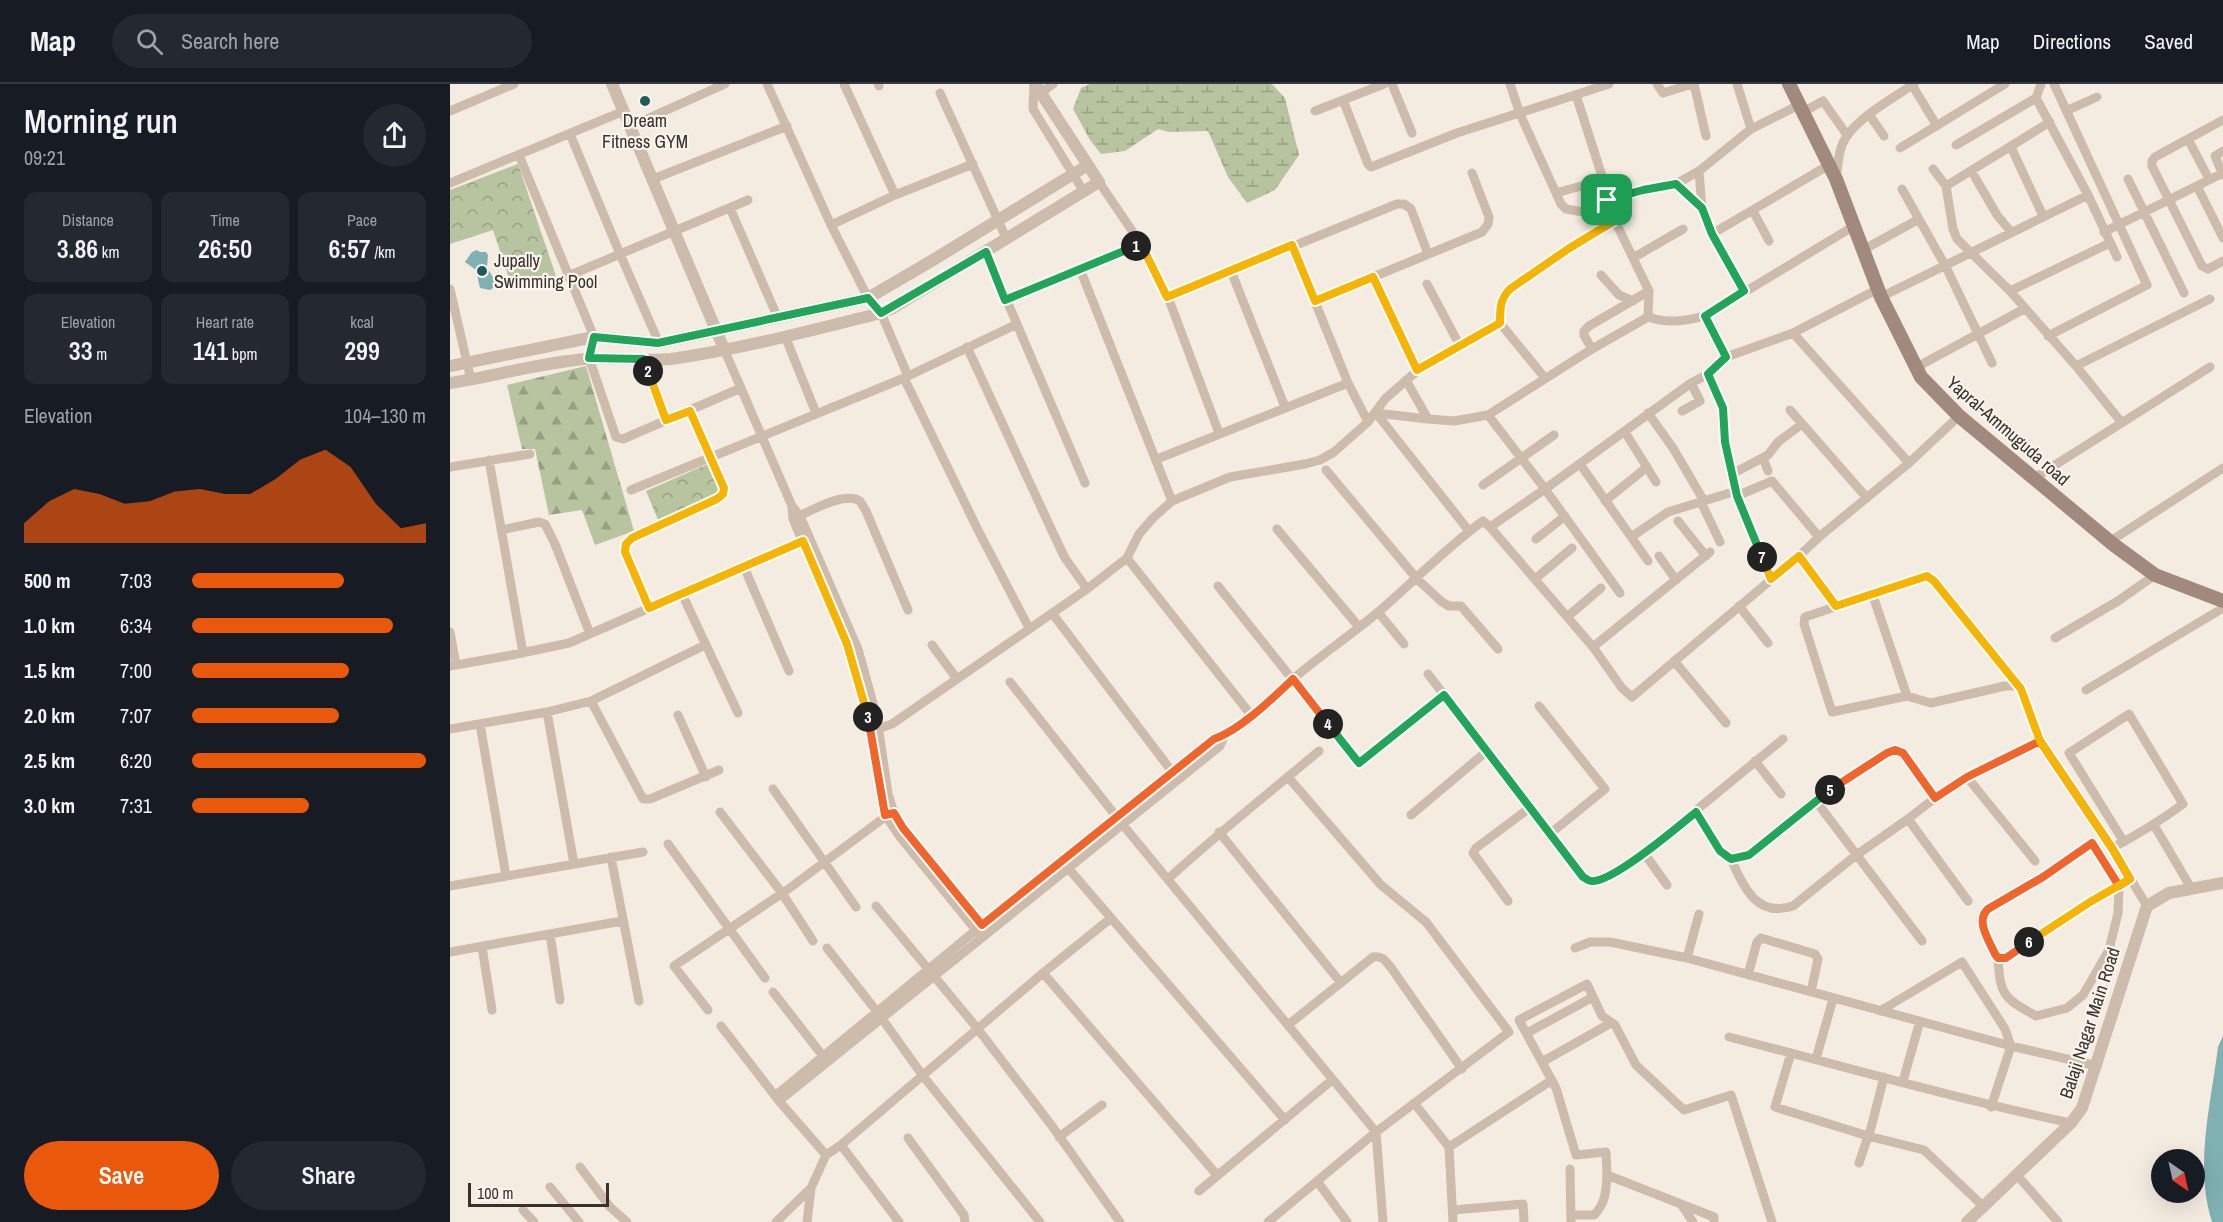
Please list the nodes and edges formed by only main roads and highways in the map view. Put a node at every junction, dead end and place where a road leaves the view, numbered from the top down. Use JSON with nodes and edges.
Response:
{"nodes":[{"id":1,"x":1789,"y":84,"type":"edge"},
{"id":2,"x":2223,"y":601,"type":"edge"}],
"edges":[{"from":1,"to":2,"type":"main road","name":"Yapral-Ammuguda road"}]}
